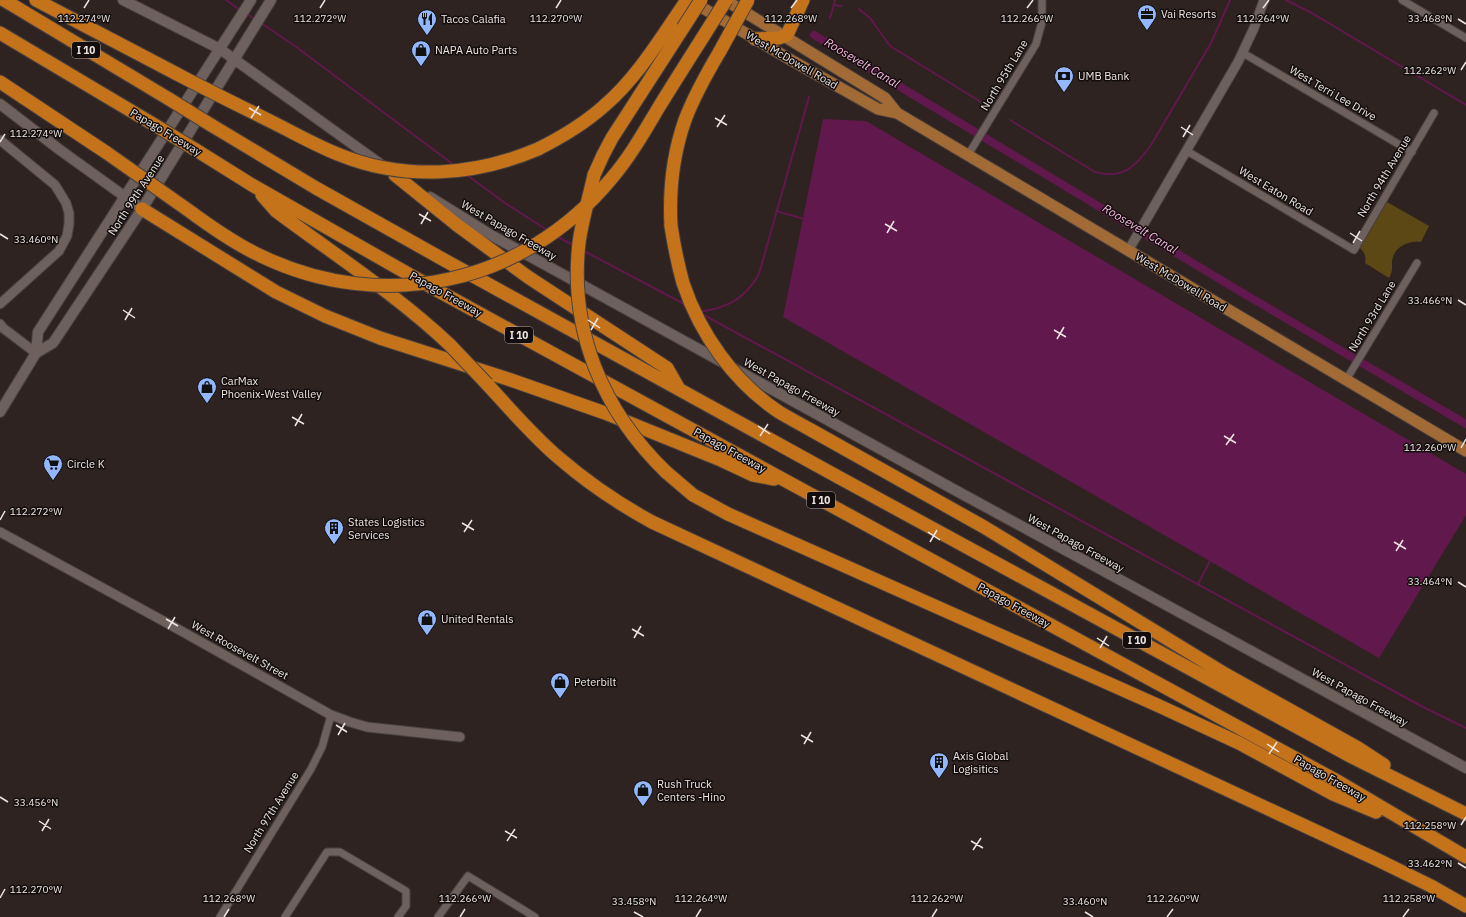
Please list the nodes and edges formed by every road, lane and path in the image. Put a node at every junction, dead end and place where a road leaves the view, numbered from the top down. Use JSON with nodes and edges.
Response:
{"nodes":[{"id":1,"x":4,"y":0,"type":"edge"},
{"id":2,"x":36,"y":0,"type":"edge"},
{"id":3,"x":122,"y":0,"type":"edge"},
{"id":4,"x":251,"y":0,"type":"edge"},
{"id":5,"x":688,"y":0,"type":"edge"},
{"id":6,"x":701,"y":0,"type":"edge"},
{"id":7,"x":725,"y":0,"type":"edge"},
{"id":8,"x":748,"y":0,"type":"edge"},
{"id":9,"x":803,"y":0,"type":"edge"},
{"id":10,"x":1042,"y":0,"type":"edge"},
{"id":11,"x":1264,"y":0,"type":"edge"},
{"id":12,"x":1402,"y":0,"type":"edge"},
{"id":13,"x":269,"y":4,"type":"edge"},
{"id":14,"x":678,"y":24,"type":"junction"},
{"id":15,"x":0,"y":33,"type":"edge"},
{"id":16,"x":784,"y":36,"type":"junction"},
{"id":17,"x":1466,"y":38,"type":"edge"},
{"id":18,"x":755,"y":39,"type":"junction"},
{"id":19,"x":220,"y":49,"type":"junction"},
{"id":20,"x":1243,"y":53,"type":"junction"},
{"id":21,"x":235,"y":59,"type":"junction"},
{"id":22,"x":0,"y":82,"type":"edge"},
{"id":23,"x":0,"y":104,"type":"edge"},
{"id":24,"x":897,"y":113,"type":"junction"},
{"id":25,"x":1434,"y":113,"type":"dead end"},
{"id":26,"x":0,"y":140,"type":"edge"},
{"id":27,"x":1187,"y":151,"type":"junction"},
{"id":28,"x":1412,"y":152,"type":"junction"},
{"id":29,"x":968,"y":155,"type":"junction"},
{"id":30,"x":395,"y":175,"type":"junction"},
{"id":31,"x":252,"y":185,"type":"junction"},
{"id":32,"x":125,"y":197,"type":"junction"},
{"id":33,"x":142,"y":209,"type":"junction"},
{"id":34,"x":1354,"y":250,"type":"joint"},
{"id":35,"x":1128,"y":251,"type":"junction"},
{"id":36,"x":1417,"y":263,"type":"dead end"},
{"id":37,"x":0,"y":304,"type":"edge"},
{"id":38,"x":0,"y":324,"type":"edge"},
{"id":39,"x":36,"y":353,"type":"junction"},
{"id":40,"x":1346,"y":380,"type":"junction"},
{"id":41,"x":679,"y":389,"type":"junction"},
{"id":42,"x":0,"y":412,"type":"edge"},
{"id":43,"x":1466,"y":450,"type":"edge"},
{"id":44,"x":788,"y":482,"type":"junction"},
{"id":45,"x":0,"y":532,"type":"edge"},
{"id":46,"x":331,"y":715,"type":"junction"},
{"id":47,"x":460,"y":737,"type":"dead end"},
{"id":48,"x":1466,"y":768,"type":"edge"},
{"id":49,"x":1436,"y":798,"type":"junction"},
{"id":50,"x":1466,"y":814,"type":"edge"},
{"id":51,"x":1418,"y":829,"type":"junction"},
{"id":52,"x":1466,"y":857,"type":"edge"},
{"id":53,"x":1466,"y":906,"type":"edge"},
{"id":54,"x":220,"y":917,"type":"edge"},
{"id":55,"x":285,"y":917,"type":"edge"},
{"id":56,"x":398,"y":917,"type":"edge"},
{"id":57,"x":438,"y":917,"type":"edge"},
{"id":58,"x":535,"y":917,"type":"edge"}],
"edges":[{"from":1,"to":41,"type":"highway","number":"I 10","bridge":true},
{"from":2,"to":14,"type":"highway","bridge":true},
{"from":3,"to":19,"type":"main road","name":"West Papago Freeway"},
{"from":4,"to":19,"type":"main road","name":"North 99th Avenue"},
{"from":5,"to":14,"type":"highway"},
{"from":5,"to":18,"type":"main road","name":"West McDowell Road"},
{"from":6,"to":14,"type":"highway","bridge":true},
{"from":7,"to":16,"type":"main road","name":"West McDowell Road"},
{"from":7,"to":22,"type":"highway","bridge":true},
{"from":8,"to":49,"type":"highway","bridge":true},
{"from":9,"to":16,"type":"highway"},
{"from":10,"to":29,"type":"street","name":"North 95th Lane"},
{"from":11,"to":20,"type":"street"},
{"from":12,"to":17,"type":"street"},
{"from":13,"to":21,"type":"main road","name":"North 99th Avenue"},
{"from":14,"to":51,"type":"highway","bridge":true},
{"from":15,"to":31,"type":"highway","name":"Papago Freeway","number":"I 10","bridge":true},
{"from":16,"to":18,"type":"highway"},
{"from":16,"to":24,"type":"main road","name":"West McDowell Road"},
{"from":18,"to":24,"type":"main road","name":"West McDowell Road"},
{"from":19,"to":21,"type":"main road","name":"West Papago Freeway"},
{"from":19,"to":32,"type":"main road","name":"North 99th Avenue"},
{"from":20,"to":27,"type":"street"},
{"from":20,"to":28,"type":"street","name":"West Terri Lee Drive"},
{"from":21,"to":30,"type":"main road","name":"West Papago Freeway"},
{"from":21,"to":33,"type":"main road","name":"North 99th Avenue"},
{"from":23,"to":32,"type":"main road"},
{"from":24,"to":29,"type":"main road","name":"West McDowell Road"},
{"from":25,"to":28,"type":"street","name":"North 94th Avenue"},
{"from":26,"to":37,"type":"street"},
{"from":27,"to":34,"type":"street","name":"West Eaton Road"},
{"from":27,"to":35,"type":"street"},
{"from":28,"to":34,"type":"street","name":"North 94th Avenue"},
{"from":29,"to":35,"type":"main road","name":"West McDowell Road"},
{"from":30,"to":41,"type":"highway"},
{"from":30,"to":48,"type":"main road","name":"West Papago Freeway"},
{"from":31,"to":44,"type":"highway","name":"Papago Freeway","number":"I 10"},
{"from":31,"to":53,"type":"highway","bridge":true},
{"from":32,"to":33,"type":"main road"},
{"from":32,"to":39,"type":"main road","name":"North 99th Avenue"},
{"from":33,"to":39,"type":"main road","name":"North 99th Avenue"},
{"from":33,"to":44,"type":"highway"},
{"from":35,"to":40,"type":"main road","name":"West McDowell Road"},
{"from":36,"to":40,"type":"street","name":"North 93rd Lane"},
{"from":38,"to":39,"type":"street"},
{"from":39,"to":42,"type":"main road","name":"North 99th Avenue"},
{"from":40,"to":43,"type":"main road","name":"West McDowell Road"},
{"from":41,"to":49,"type":"highway","number":"I 10"},
{"from":44,"to":51,"type":"highway","name":"Papago Freeway","number":"I 10"},
{"from":45,"to":46,"type":"street","name":"West Roosevelt Street"},
{"from":46,"to":47,"type":"street","name":"West Roosevelt Street"},
{"from":46,"to":54,"type":"street","name":"North 97th Avenue"},
{"from":49,"to":50,"type":"highway","number":"I 10"},
{"from":51,"to":52,"type":"highway","name":"Papago Freeway","number":"I 10"},
{"from":55,"to":56,"type":"street"},
{"from":57,"to":58,"type":"street"}]}
